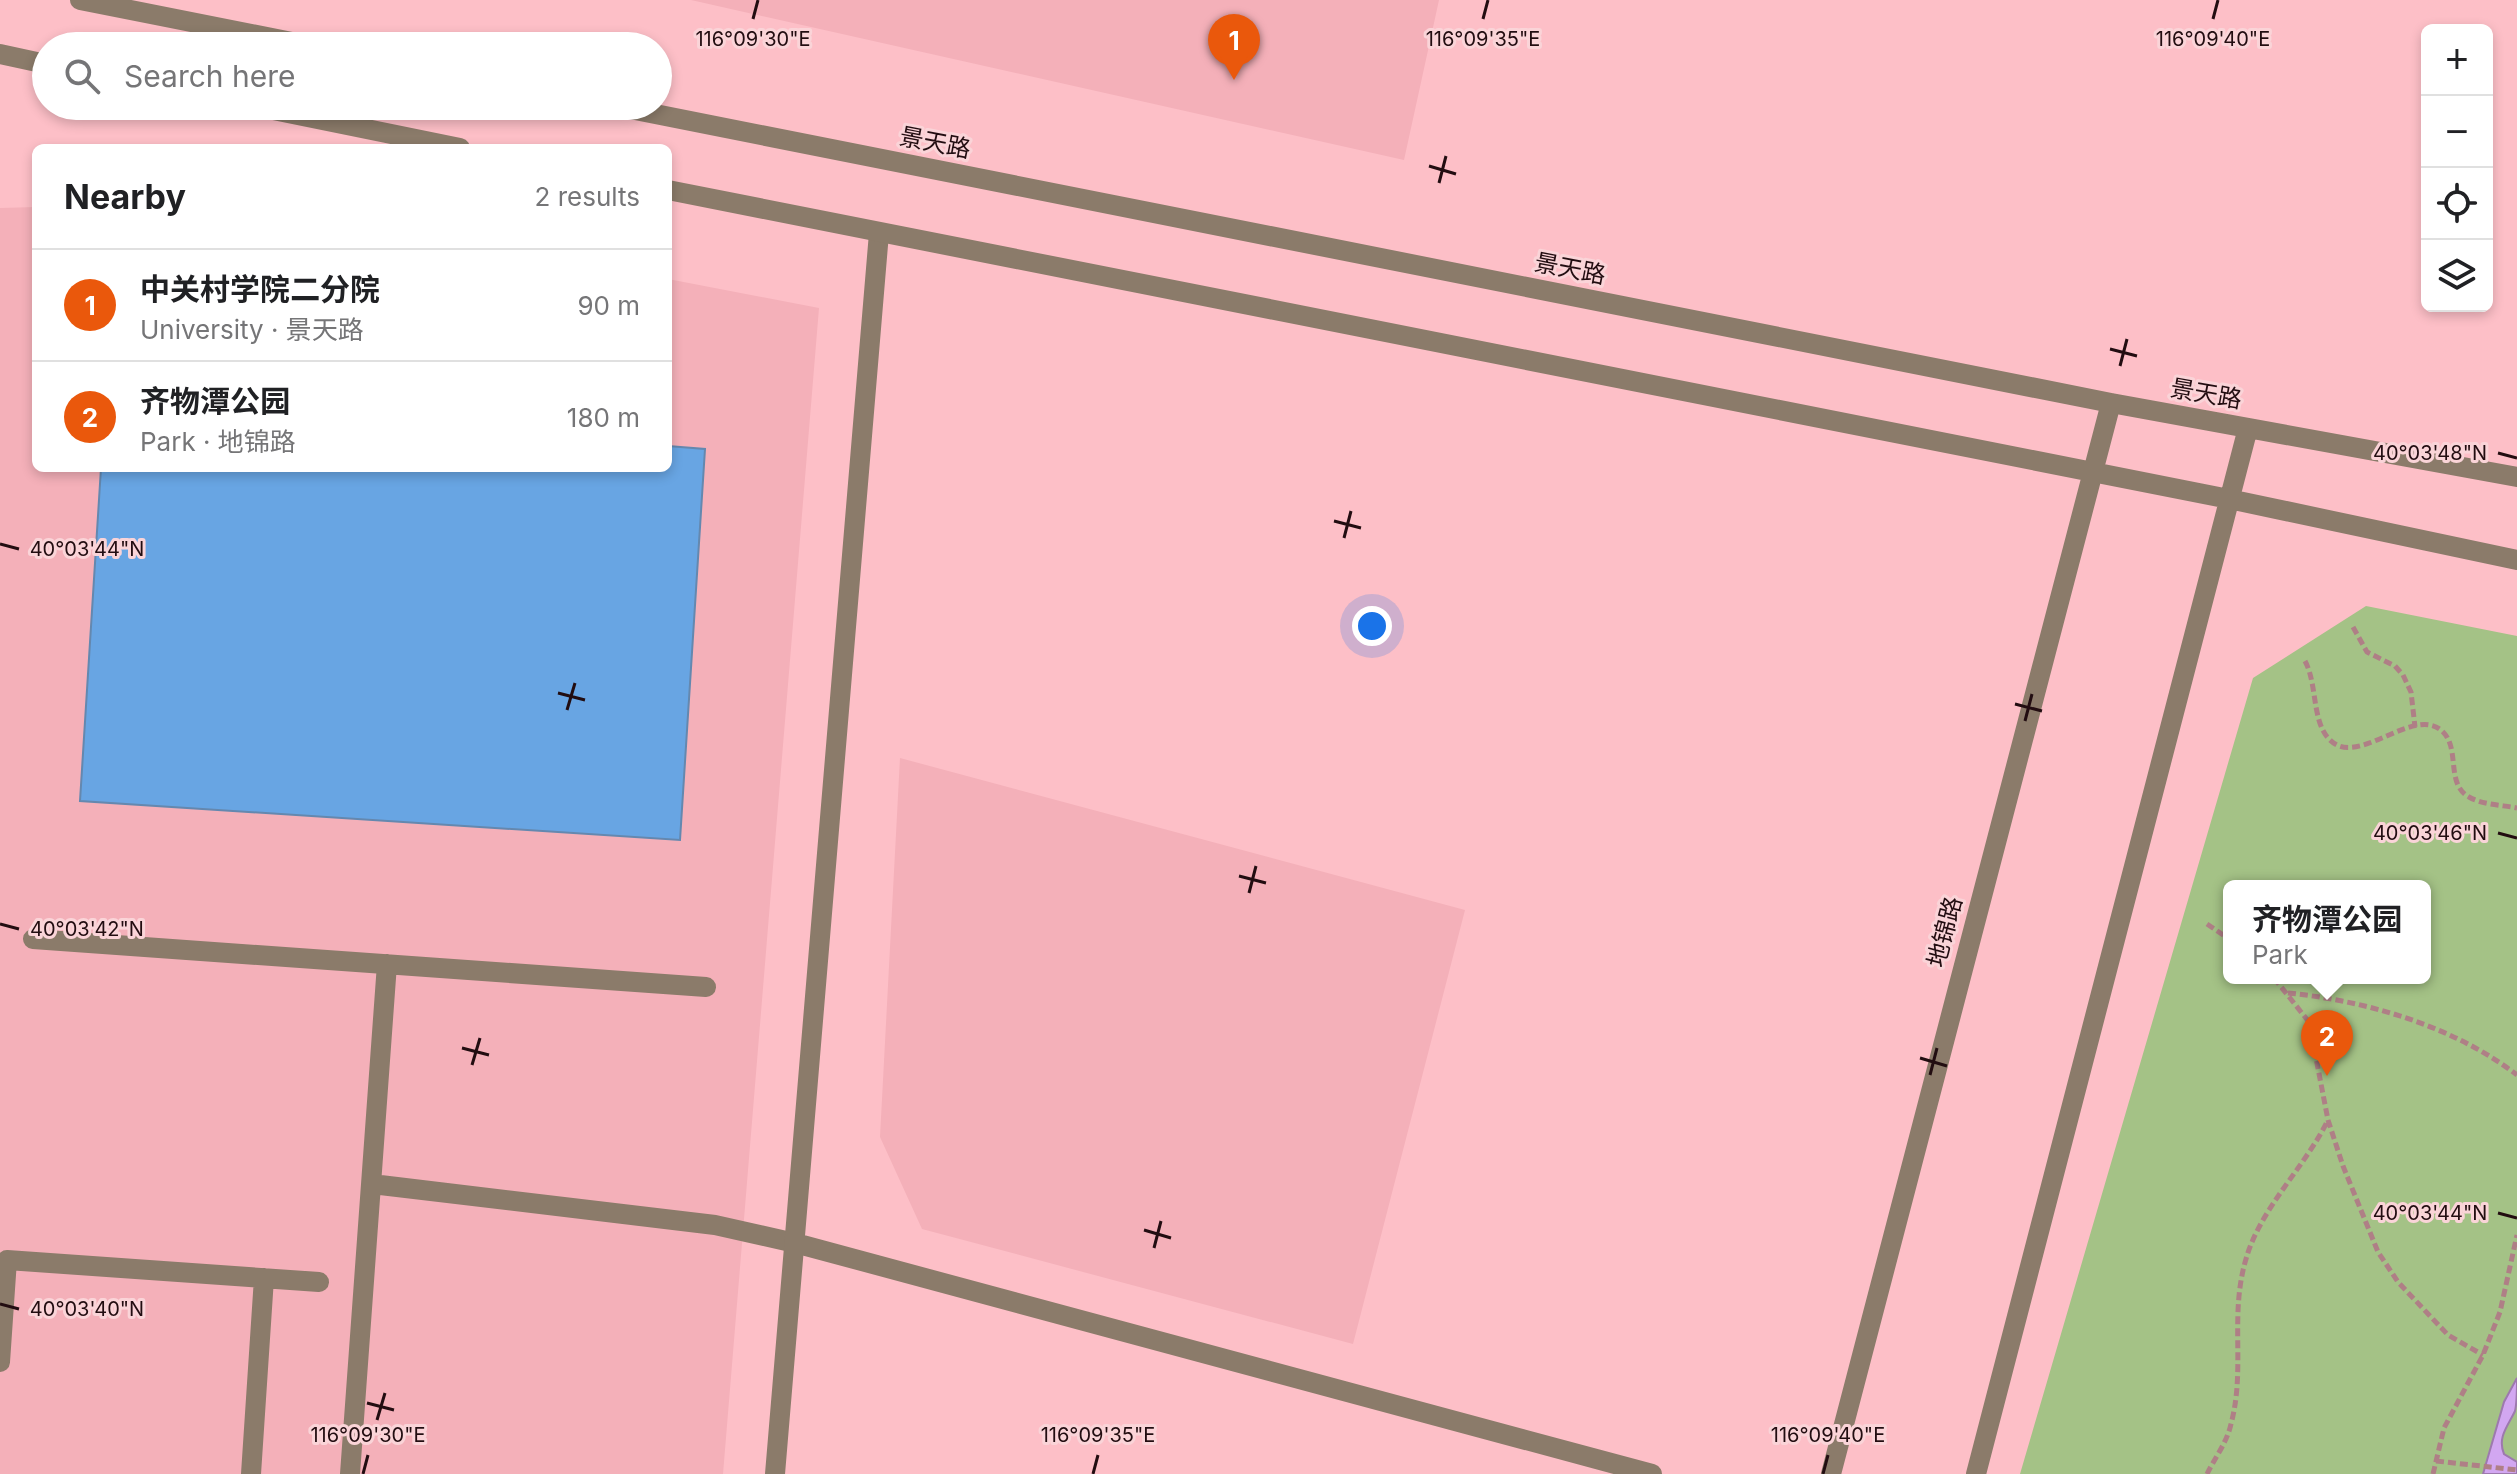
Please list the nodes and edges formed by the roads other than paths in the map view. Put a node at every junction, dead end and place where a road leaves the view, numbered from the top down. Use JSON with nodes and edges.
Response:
{"nodes":[{"id":1,"x":80,"y":0,"type":"edge"},
{"id":2,"x":241,"y":32,"type":"edge"},
{"id":3,"x":0,"y":54,"type":"edge"},
{"id":4,"x":32,"y":61,"type":"edge"},
{"id":5,"x":672,"y":117,"type":"edge"},
{"id":6,"x":323,"y":120,"type":"edge"},
{"id":7,"x":440,"y":144,"type":"edge"},
{"id":8,"x":672,"y":191,"type":"edge"},
{"id":9,"x":879,"y":233,"type":"junction"},
{"id":10,"x":2111,"y":403,"type":"junction"},
{"id":11,"x":2248,"y":428,"type":"junction"},
{"id":12,"x":2091,"y":474,"type":"junction"},
{"id":13,"x":2515,"y":477,"type":"edge"},
{"id":14,"x":2229,"y":499,"type":"junction"},
{"id":15,"x":2517,"y":560,"type":"edge"},
{"id":16,"x":33,"y":939,"type":"dead end"},
{"id":17,"x":387,"y":964,"type":"junction"},
{"id":18,"x":706,"y":987,"type":"dead end"},
{"id":19,"x":372,"y":1184,"type":"junction"},
{"id":20,"x":795,"y":1243,"type":"junction"},
{"id":21,"x":264,"y":1278,"type":"junction"},
{"id":22,"x":319,"y":1282,"type":"dead end"},
{"id":23,"x":0,"y":1362,"type":"edge"},
{"id":24,"x":251,"y":1474,"type":"edge"},
{"id":25,"x":350,"y":1474,"type":"edge"},
{"id":26,"x":775,"y":1474,"type":"edge"},
{"id":27,"x":1652,"y":1474,"type":"edge"},
{"id":28,"x":1831,"y":1474,"type":"edge"},
{"id":29,"x":1976,"y":1474,"type":"edge"}],
"edges":[{"from":1,"to":2,"type":"street"},
{"from":3,"to":4,"type":"street"},
{"from":5,"to":10,"type":"street","name":"景天路"},
{"from":6,"to":7,"type":"street"},
{"from":8,"to":9,"type":"street"},
{"from":9,"to":12,"type":"street"},
{"from":9,"to":20,"type":"street"},
{"from":10,"to":11,"type":"street","name":"景天路"},
{"from":10,"to":12,"type":"street","name":"地锦路"},
{"from":11,"to":13,"type":"street","name":"景天路"},
{"from":11,"to":14,"type":"street"},
{"from":12,"to":14,"type":"street"},
{"from":12,"to":28,"type":"street","name":"地锦路"},
{"from":14,"to":15,"type":"street"},
{"from":14,"to":29,"type":"street"},
{"from":16,"to":17,"type":"street"},
{"from":17,"to":18,"type":"street"},
{"from":17,"to":19,"type":"street"},
{"from":19,"to":20,"type":"street"},
{"from":19,"to":25,"type":"street"},
{"from":20,"to":26,"type":"street"},
{"from":20,"to":27,"type":"street"},
{"from":21,"to":22,"type":"street"},
{"from":21,"to":23,"type":"street"},
{"from":21,"to":24,"type":"street"}]}
